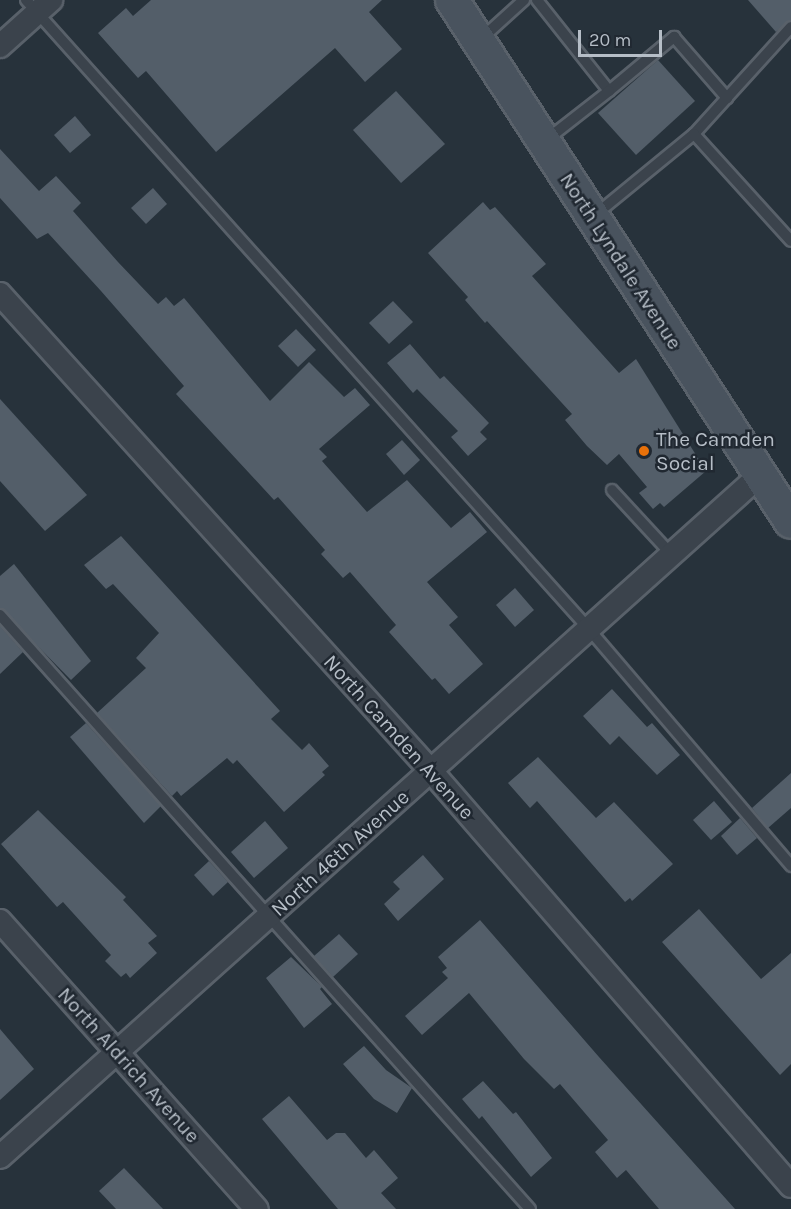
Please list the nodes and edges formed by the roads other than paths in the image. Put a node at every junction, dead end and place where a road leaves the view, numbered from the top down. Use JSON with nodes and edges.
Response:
{"nodes":[{"id":1,"x":452,"y":0,"type":"edge"},
{"id":2,"x":524,"y":0,"type":"edge"},
{"id":3,"x":537,"y":0,"type":"edge"},
{"id":4,"x":38,"y":4,"type":"edge"},
{"id":5,"x":791,"y":27,"type":"edge"},
{"id":6,"x":479,"y":41,"type":"junction"},
{"id":7,"x":0,"y":46,"type":"edge"},
{"id":8,"x":609,"y":91,"type":"junction"},
{"id":9,"x":727,"y":98,"type":"junction"},
{"id":10,"x":694,"y":134,"type":"junction"},
{"id":11,"x":544,"y":142,"type":"junction"},
{"id":12,"x":592,"y":218,"type":"junction"},
{"id":13,"x":791,"y":241,"type":"edge"},
{"id":14,"x":0,"y":294,"type":"edge"},
{"id":15,"x":760,"y":475,"type":"junction"},
{"id":16,"x":612,"y":490,"type":"dead end"},
{"id":17,"x":791,"y":522,"type":"edge"},
{"id":18,"x":671,"y":554,"type":"junction"},
{"id":19,"x":0,"y":615,"type":"edge"},
{"id":20,"x":588,"y":628,"type":"junction"},
{"id":21,"x":431,"y":771,"type":"junction"},
{"id":22,"x":791,"y":866,"type":"edge"},
{"id":23,"x":270,"y":916,"type":"junction"},
{"id":24,"x":0,"y":921,"type":"edge"},
{"id":25,"x":118,"y":1053,"type":"junction"},
{"id":26,"x":0,"y":1157,"type":"edge"},
{"id":27,"x":788,"y":1175,"type":"edge"},
{"id":28,"x":256,"y":1209,"type":"edge"},
{"id":29,"x":530,"y":1209,"type":"edge"}],
"edges":[{"from":1,"to":6,"type":"street","name":"North Lyndale Avenue"},
{"from":2,"to":6,"type":"lane"},
{"from":3,"to":8,"type":"lane"},
{"from":4,"to":7,"type":"street"},
{"from":4,"to":20,"type":"lane"},
{"from":5,"to":9,"type":"lane"},
{"from":6,"to":11,"type":"street","name":"North Lyndale Avenue"},
{"from":8,"to":9,"type":"lane"},
{"from":8,"to":11,"type":"lane"},
{"from":9,"to":10,"type":"lane"},
{"from":10,"to":12,"type":"lane"},
{"from":10,"to":13,"type":"lane"},
{"from":11,"to":12,"type":"street","name":"North Lyndale Avenue"},
{"from":12,"to":15,"type":"street","name":"North Lyndale Avenue"},
{"from":14,"to":21,"type":"street","name":"North Camden Avenue"},
{"from":15,"to":17,"type":"street","name":"North Lyndale Avenue"},
{"from":15,"to":18,"type":"street","name":"North 46th Avenue"},
{"from":16,"to":18,"type":"lane"},
{"from":18,"to":20,"type":"street","name":"North 46th Avenue"},
{"from":19,"to":23,"type":"lane"},
{"from":20,"to":21,"type":"street","name":"North 46th Avenue"},
{"from":20,"to":22,"type":"lane"},
{"from":21,"to":23,"type":"street","name":"North 46th Avenue"},
{"from":21,"to":27,"type":"street","name":"North Camden Avenue"},
{"from":23,"to":25,"type":"street","name":"North 46th Avenue"},
{"from":23,"to":29,"type":"lane"},
{"from":24,"to":25,"type":"street","name":"North Aldrich Avenue"},
{"from":25,"to":26,"type":"street","name":"North 46th Avenue"},
{"from":25,"to":28,"type":"street","name":"North Aldrich Avenue"}]}
